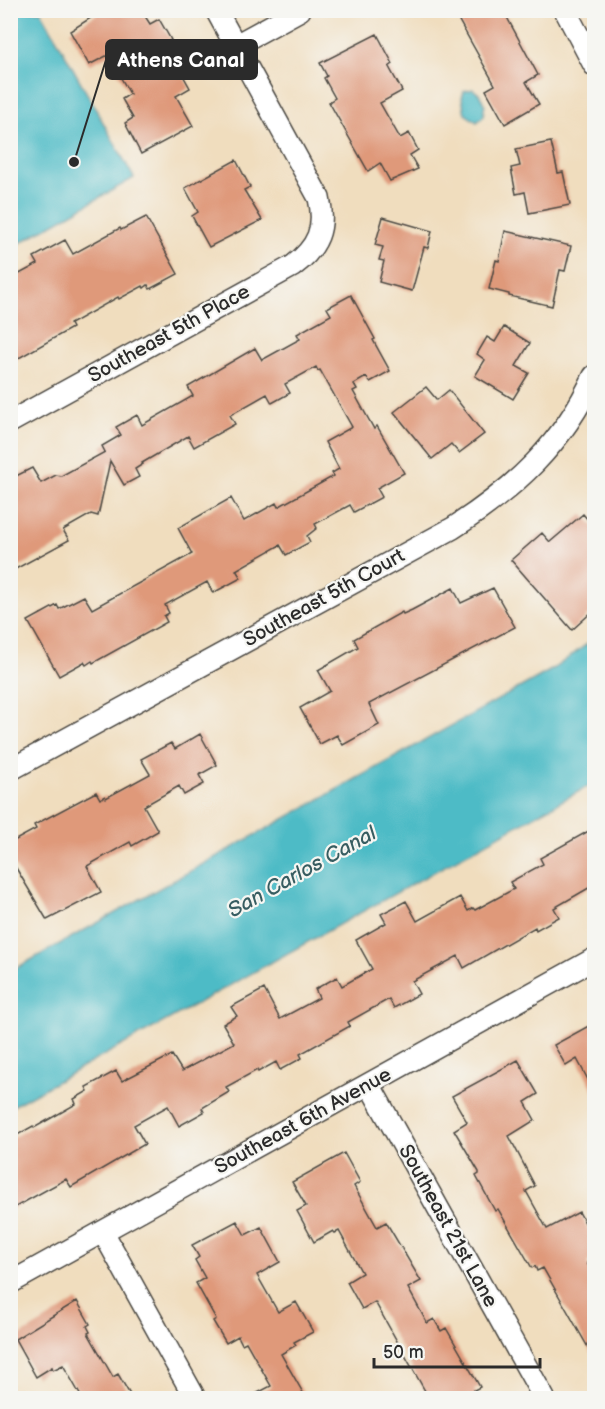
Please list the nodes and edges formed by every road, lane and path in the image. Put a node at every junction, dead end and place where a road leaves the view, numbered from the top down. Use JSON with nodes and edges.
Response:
{"nodes":[{"id":1,"x":216,"y":10,"type":"edge"},
{"id":2,"x":300,"y":10,"type":"edge"},
{"id":3,"x":565,"y":10,"type":"edge"},
{"id":4,"x":236,"y":45,"type":"junction"},
{"id":5,"x":594,"y":65,"type":"edge"},
{"id":6,"x":594,"y":376,"type":"edge"},
{"id":7,"x":10,"y":422,"type":"edge"},
{"id":8,"x":10,"y":770,"type":"edge"},
{"id":9,"x":594,"y":959,"type":"edge"},
{"id":10,"x":369,"y":1084,"type":"junction"},
{"id":11,"x":103,"y":1232,"type":"junction"},
{"id":12,"x":10,"y":1283,"type":"edge"},
{"id":13,"x":195,"y":1398,"type":"edge"},
{"id":14,"x":544,"y":1398,"type":"edge"}],
"edges":[{"from":1,"to":4,"type":"street"},
{"from":2,"to":4,"type":"street"},
{"from":3,"to":5,"type":"street"},
{"from":4,"to":7,"type":"street","name":"Southeast 5th Place"},
{"from":6,"to":8,"type":"street","name":"Southeast 5th Court"},
{"from":9,"to":10,"type":"street","name":"Southeast 6th Avenue"},
{"from":10,"to":11,"type":"street","name":"Southeast 6th Avenue"},
{"from":10,"to":14,"type":"street","name":"Southeast 21st Lane"},
{"from":11,"to":12,"type":"street","name":"Southeast 6th Avenue"},
{"from":11,"to":13,"type":"street"}]}
